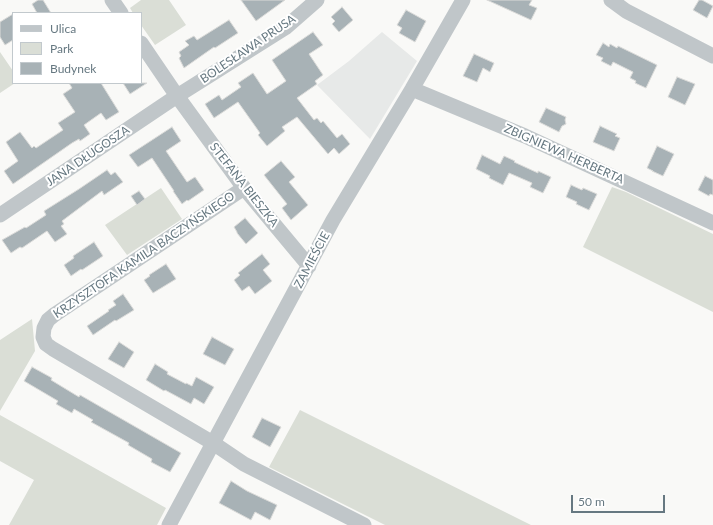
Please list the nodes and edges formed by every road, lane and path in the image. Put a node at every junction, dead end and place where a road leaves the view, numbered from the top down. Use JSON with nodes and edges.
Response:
{"nodes":[{"id":1,"x":112,"y":0,"type":"edge"},
{"id":2,"x":317,"y":0,"type":"edge"},
{"id":3,"x":462,"y":0,"type":"edge"},
{"id":4,"x":611,"y":0,"type":"edge"},
{"id":5,"x":120,"y":12,"type":"edge"},
{"id":6,"x":142,"y":44,"type":"edge"},
{"id":7,"x":713,"y":56,"type":"edge"},
{"id":8,"x":412,"y":89,"type":"junction"},
{"id":9,"x":177,"y":96,"type":"junction"},
{"id":10,"x":244,"y":188,"type":"junction"},
{"id":11,"x":0,"y":215,"type":"edge"},
{"id":12,"x":713,"y":223,"type":"edge"},
{"id":13,"x":309,"y":266,"type":"junction"},
{"id":14,"x":213,"y":443,"type":"junction"},
{"id":15,"x":169,"y":525,"type":"edge"},
{"id":16,"x":364,"y":525,"type":"edge"}],
"edges":[{"from":1,"to":5,"type":"street"},
{"from":2,"to":9,"type":"street","name":"BOLESŁAWA PRUSA"},
{"from":3,"to":8,"type":"street","name":"ZAMIEŚCIE"},
{"from":4,"to":7,"type":"street"},
{"from":6,"to":9,"type":"street","name":"STEFANA BIESZKA"},
{"from":8,"to":12,"type":"street","name":"ZBIGNIEWA HERBERTA"},
{"from":8,"to":13,"type":"street","name":"ZAMIEŚCIE"},
{"from":9,"to":10,"type":"street","name":"STEFANA BIESZKA"},
{"from":9,"to":11,"type":"street","name":"JANA DŁUGOSZA"},
{"from":10,"to":13,"type":"street","name":"STEFANA BIESZKA"},
{"from":10,"to":14,"type":"street","name":"KRZYSZTOFA KAMILA BACZYŃSKIEGO"},
{"from":13,"to":14,"type":"street","name":"ZAMIEŚCIE"},
{"from":14,"to":15,"type":"street","name":"ZAMIEŚCIE"},
{"from":14,"to":16,"type":"street","name":"KRZYSZTOFA KAMILA BACZYŃSKIEGO"}]}
